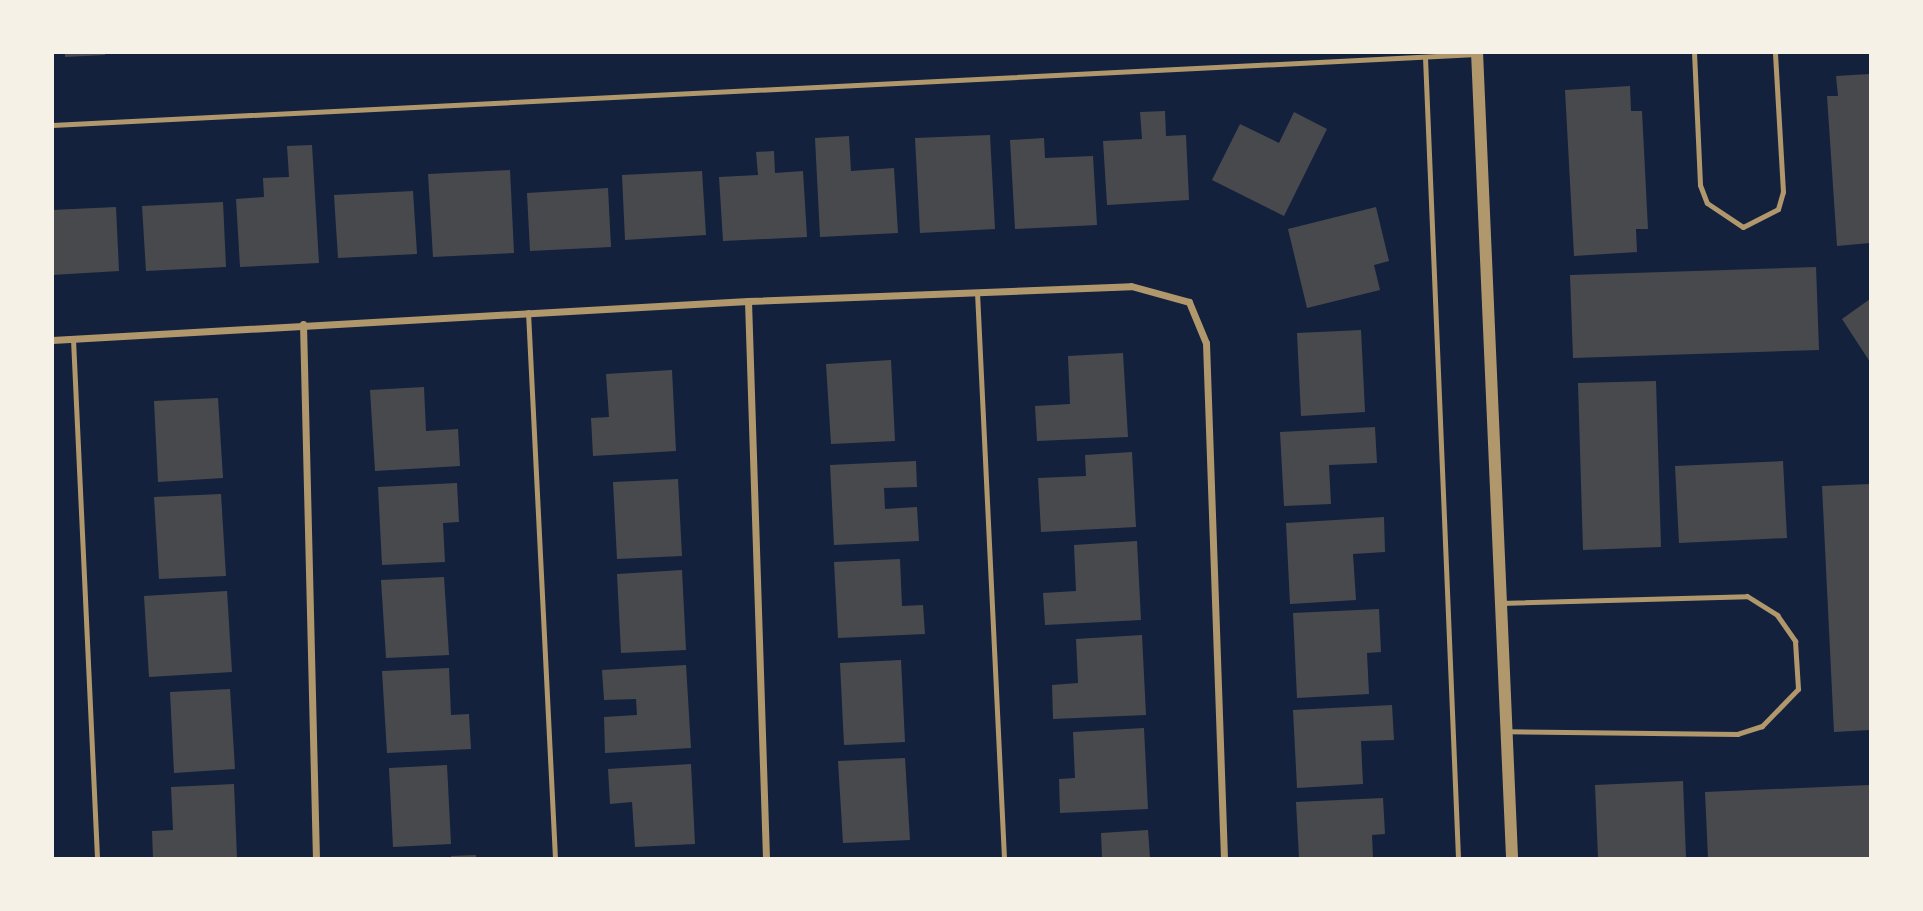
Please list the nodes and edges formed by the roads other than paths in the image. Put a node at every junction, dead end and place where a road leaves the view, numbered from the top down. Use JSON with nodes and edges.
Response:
{"nodes":[{"id":1,"x":1694,"y":52,"type":"edge"},
{"id":2,"x":1775,"y":52,"type":"edge"},
{"id":3,"x":1478,"y":53,"type":"edge"},
{"id":4,"x":1425,"y":57,"type":"junction"},
{"id":5,"x":52,"y":125,"type":"edge"},
{"id":6,"x":977,"y":292,"type":"junction"},
{"id":7,"x":748,"y":301,"type":"junction"},
{"id":8,"x":528,"y":312,"type":"junction"},
{"id":9,"x":303,"y":324,"type":"junction"},
{"id":10,"x":73,"y":339,"type":"junction"},
{"id":11,"x":52,"y":340,"type":"edge"},
{"id":12,"x":1501,"y":603,"type":"junction"},
{"id":13,"x":1507,"y":731,"type":"junction"},
{"id":14,"x":97,"y":859,"type":"edge"},
{"id":15,"x":316,"y":859,"type":"edge"},
{"id":16,"x":555,"y":859,"type":"edge"},
{"id":17,"x":766,"y":859,"type":"edge"},
{"id":18,"x":1004,"y":859,"type":"edge"},
{"id":19,"x":1224,"y":859,"type":"edge"},
{"id":20,"x":1458,"y":859,"type":"edge"},
{"id":21,"x":1512,"y":859,"type":"edge"}],
"edges":[{"from":1,"to":2,"type":"lane"},
{"from":3,"to":4,"type":"lane"},
{"from":3,"to":12,"type":"street"},
{"from":4,"to":5,"type":"lane"},
{"from":4,"to":20,"type":"lane"},
{"from":6,"to":7,"type":"street"},
{"from":6,"to":18,"type":"lane"},
{"from":6,"to":19,"type":"street"},
{"from":7,"to":8,"type":"street"},
{"from":7,"to":17,"type":"street"},
{"from":8,"to":9,"type":"street"},
{"from":8,"to":16,"type":"lane"},
{"from":9,"to":10,"type":"street"},
{"from":9,"to":15,"type":"street"},
{"from":10,"to":11,"type":"street"},
{"from":10,"to":14,"type":"lane"},
{"from":12,"to":13,"type":"street"},
{"from":12,"to":13,"type":"lane"},
{"from":13,"to":21,"type":"street"}]}
